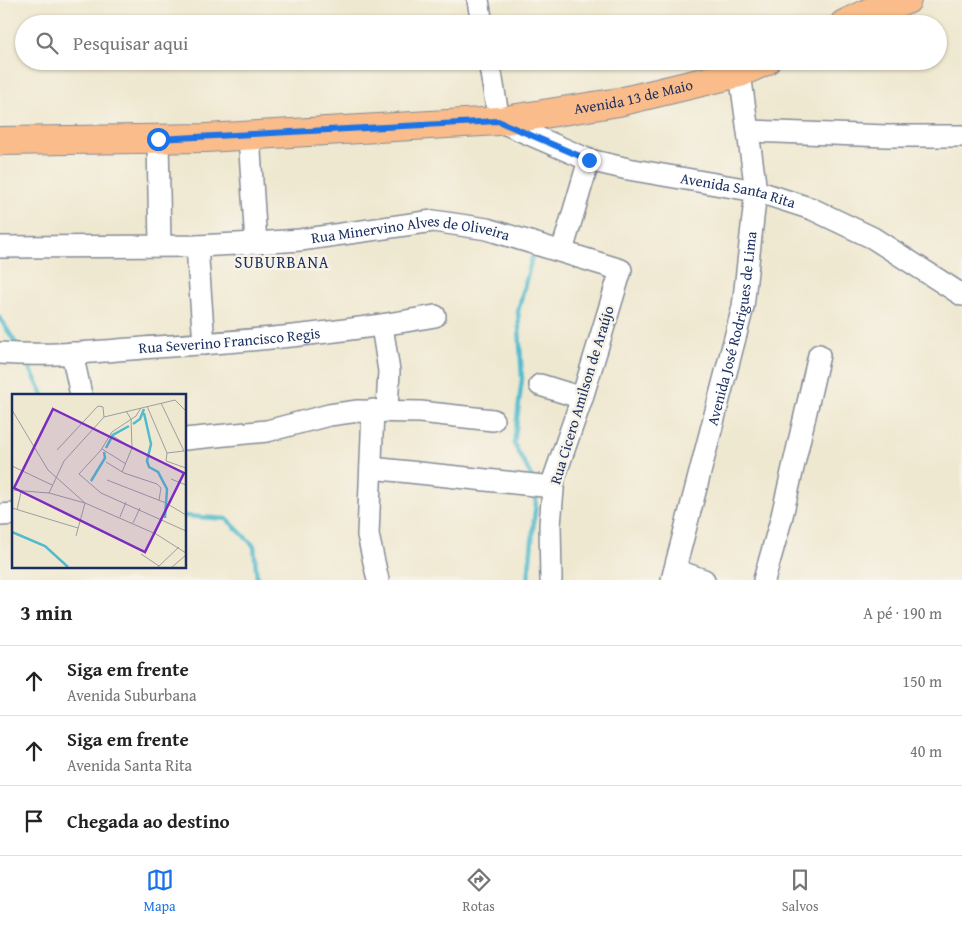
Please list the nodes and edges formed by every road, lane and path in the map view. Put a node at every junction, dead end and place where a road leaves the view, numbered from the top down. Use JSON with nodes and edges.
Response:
{"nodes":[{"id":1,"x":478,"y":0,"type":"edge"},
{"id":2,"x":907,"y":0,"type":"edge"},
{"id":3,"x":480,"y":15,"type":"edge"},
{"id":4,"x":863,"y":15,"type":"edge"},
{"id":5,"x":490,"y":70,"type":"edge"},
{"id":6,"x":745,"y":70,"type":"edge"},
{"id":7,"x":740,"y":72,"type":"junction"},
{"id":8,"x":498,"y":121,"type":"junction"},
{"id":9,"x":750,"y":131,"type":"junction"},
{"id":10,"x":249,"y":136,"type":"junction"},
{"id":11,"x":962,"y":136,"type":"edge"},
{"id":12,"x":158,"y":139,"type":"junction"},
{"id":13,"x":0,"y":141,"type":"edge"},
{"id":14,"x":589,"y":160,"type":"junction"},
{"id":15,"x":756,"y":191,"type":"junction"},
{"id":16,"x":256,"y":243,"type":"junction"},
{"id":17,"x":160,"y":245,"type":"junction"},
{"id":18,"x":196,"y":246,"type":"junction"},
{"id":19,"x":0,"y":247,"type":"edge"},
{"id":20,"x":562,"y":251,"type":"junction"},
{"id":21,"x":621,"y":270,"type":"joint"},
{"id":22,"x":962,"y":295,"type":"edge"},
{"id":23,"x":435,"y":316,"type":"dead end"},
{"id":24,"x":382,"y":326,"type":"junction"},
{"id":25,"x":204,"y":344,"type":"junction"},
{"id":26,"x":0,"y":353,"type":"edge"},
{"id":27,"x":72,"y":353,"type":"junction"},
{"id":28,"x":819,"y":356,"type":"dead end"},
{"id":29,"x":540,"y":385,"type":"dead end"},
{"id":30,"x":80,"y":394,"type":"edge"},
{"id":31,"x":582,"y":398,"type":"junction"},
{"id":32,"x":380,"y":410,"type":"junction"},
{"id":33,"x":493,"y":420,"type":"dead end"},
{"id":34,"x":186,"y":439,"type":"edge"},
{"id":35,"x":370,"y":468,"type":"junction"},
{"id":36,"x":553,"y":487,"type":"junction"},
{"id":37,"x":674,"y":575,"type":"edge"},
{"id":38,"x":378,"y":580,"type":"edge"},
{"id":39,"x":551,"y":580,"type":"edge"},
{"id":40,"x":704,"y":580,"type":"edge"},
{"id":41,"x":764,"y":580,"type":"edge"}],
"edges":[{"from":1,"to":3,"type":"street"},
{"from":2,"to":4,"type":"main road"},
{"from":5,"to":8,"type":"street"},
{"from":6,"to":7,"type":"main road","name":"Avenida 13 de Maio"},
{"from":7,"to":8,"type":"main road","name":"Avenida 13 de Maio"},
{"from":7,"to":9,"type":"street","name":"Avenida José Rodrigues de Lima"},
{"from":8,"to":10,"type":"main road","name":"Avenida 13 de Maio"},
{"from":8,"to":14,"type":"street","name":"Avenida Santa Rita"},
{"from":9,"to":11,"type":"street"},
{"from":9,"to":15,"type":"street","name":"Avenida José Rodrigues de Lima"},
{"from":10,"to":12,"type":"main road","name":"Avenida 13 de Maio"},
{"from":10,"to":16,"type":"street"},
{"from":12,"to":13,"type":"main road","name":"Avenida 13 de Maio"},
{"from":12,"to":17,"type":"street"},
{"from":14,"to":15,"type":"street","name":"Avenida Santa Rita"},
{"from":14,"to":20,"type":"street"},
{"from":15,"to":22,"type":"street","name":"Avenida Santa Rita"},
{"from":15,"to":37,"type":"street","name":"Avenida José Rodrigues de Lima"},
{"from":16,"to":18,"type":"street","name":"Rua Minervino Alves de Oliveira"},
{"from":16,"to":20,"type":"street","name":"Rua Minervino Alves de Oliveira"},
{"from":17,"to":18,"type":"street","name":"Rua Minervino Alves de Oliveira"},
{"from":17,"to":19,"type":"street","name":"Rua Minervino Alves de Oliveira"},
{"from":18,"to":25,"type":"street"},
{"from":20,"to":21,"type":"street","name":"Rua Minervino Alves de Oliveira"},
{"from":21,"to":31,"type":"street","name":"Rua Cicero Amilson de Araújo"},
{"from":23,"to":24,"type":"street","name":"Rua Severino Francisco Regis"},
{"from":24,"to":25,"type":"street","name":"Rua Severino Francisco Regis"},
{"from":24,"to":32,"type":"street"},
{"from":25,"to":27,"type":"street","name":"Rua Severino Francisco Regis"},
{"from":26,"to":27,"type":"street","name":"Rua Severino Francisco Regis"},
{"from":27,"to":30,"type":"street"},
{"from":28,"to":41,"type":"street"},
{"from":29,"to":31,"type":"street"},
{"from":31,"to":36,"type":"street","name":"Rua Cicero Amilson de Araújo"},
{"from":32,"to":33,"type":"street"},
{"from":32,"to":34,"type":"street"},
{"from":32,"to":35,"type":"street"},
{"from":35,"to":36,"type":"street"},
{"from":35,"to":38,"type":"street"},
{"from":36,"to":39,"type":"street","name":"Rua Cicero Amilson de Araújo"},
{"from":37,"to":40,"type":"street"}]}
